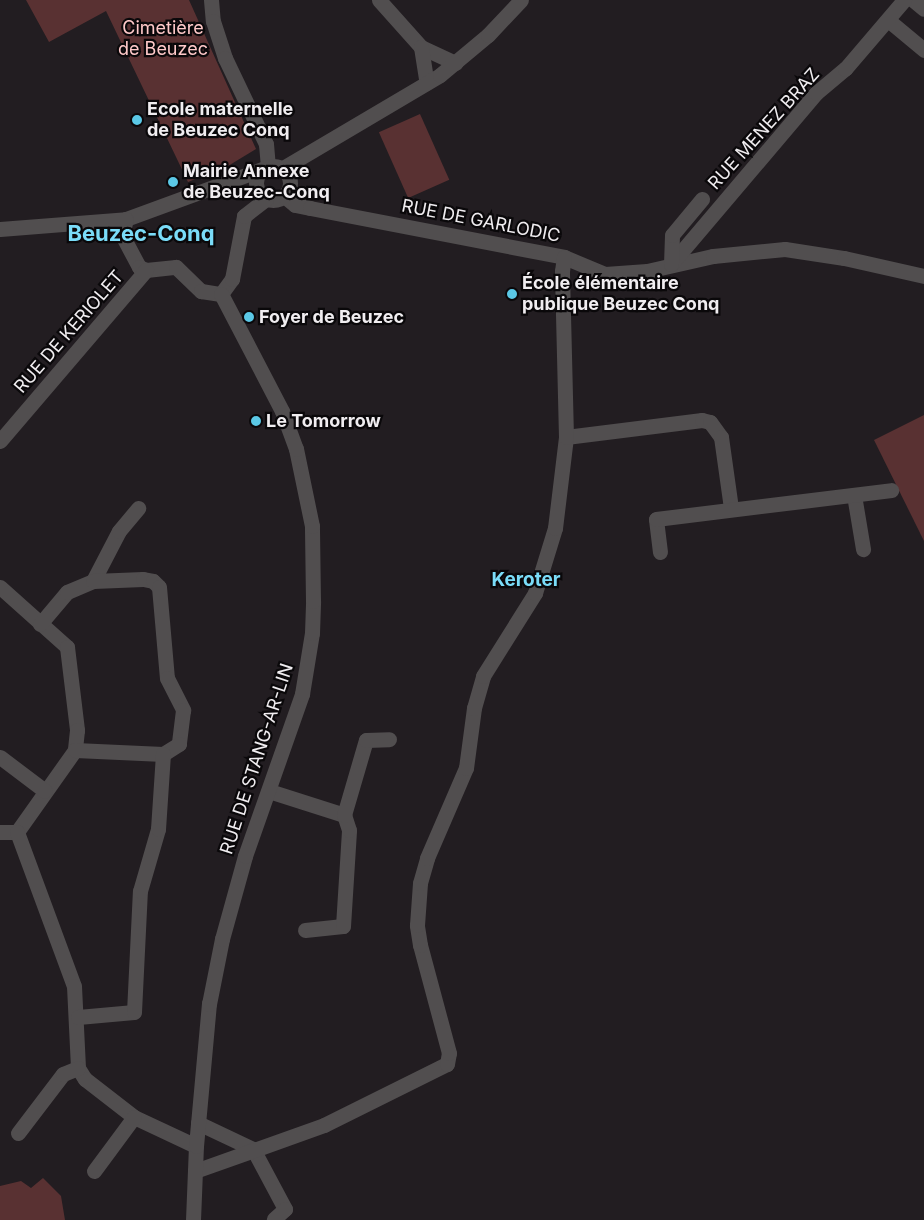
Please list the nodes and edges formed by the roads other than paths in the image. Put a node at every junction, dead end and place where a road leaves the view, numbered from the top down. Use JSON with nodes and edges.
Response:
{"nodes":[{"id":1,"x":211,"y":0,"type":"edge"},
{"id":2,"x":379,"y":0,"type":"edge"},
{"id":3,"x":521,"y":0,"type":"edge"},
{"id":4,"x":904,"y":0,"type":"edge"},
{"id":5,"x":913,"y":0,"type":"edge"},
{"id":6,"x":924,"y":9,"type":"edge"},
{"id":7,"x":888,"y":20,"type":"junction"},
{"id":8,"x":421,"y":47,"type":"junction"},
{"id":9,"x":924,"y":50,"type":"edge"},
{"id":10,"x":456,"y":63,"type":"junction"},
{"id":11,"x":427,"y":83,"type":"junction"},
{"id":12,"x":271,"y":168,"type":"junction"},
{"id":13,"x":284,"y":196,"type":"junction"},
{"id":14,"x":266,"y":199,"type":"junction"},
{"id":15,"x":702,"y":199,"type":"dead end"},
{"id":16,"x":126,"y":219,"type":"junction"},
{"id":17,"x":0,"y":229,"type":"edge"},
{"id":18,"x":564,"y":257,"type":"junction"},
{"id":19,"x":671,"y":264,"type":"junction"},
{"id":20,"x":146,"y":270,"type":"junction"},
{"id":21,"x":924,"y":276,"type":"edge"},
{"id":22,"x":221,"y":294,"type":"junction"},
{"id":23,"x":566,"y":437,"type":"junction"},
{"id":24,"x":0,"y":441,"type":"edge"},
{"id":25,"x":891,"y":490,"type":"dead end"},
{"id":26,"x":854,"y":495,"type":"junction"},
{"id":27,"x":138,"y":508,"type":"dead end"},
{"id":28,"x":731,"y":508,"type":"junction"},
{"id":29,"x":862,"y":549,"type":"dead end"},
{"id":30,"x":660,"y":552,"type":"dead end"},
{"id":31,"x":93,"y":581,"type":"junction"},
{"id":32,"x":0,"y":587,"type":"edge"},
{"id":33,"x":40,"y":624,"type":"junction"},
{"id":34,"x":389,"y":738,"type":"dead end"},
{"id":35,"x":75,"y":750,"type":"junction"},
{"id":36,"x":163,"y":754,"type":"junction"},
{"id":37,"x":0,"y":757,"type":"edge"},
{"id":38,"x":44,"y":791,"type":"junction"},
{"id":39,"x":269,"y":791,"type":"junction"},
{"id":40,"x":344,"y":815,"type":"junction"},
{"id":41,"x":0,"y":832,"type":"edge"},
{"id":42,"x":17,"y":832,"type":"junction"},
{"id":43,"x":305,"y":930,"type":"dead end"},
{"id":44,"x":78,"y":1017,"type":"junction"},
{"id":45,"x":78,"y":1068,"type":"junction"},
{"id":46,"x":134,"y":1117,"type":"junction"},
{"id":47,"x":198,"y":1123,"type":"junction"},
{"id":48,"x":18,"y":1133,"type":"dead end"},
{"id":49,"x":196,"y":1146,"type":"junction"},
{"id":50,"x":253,"y":1149,"type":"junction"},
{"id":51,"x":94,"y":1171,"type":"dead end"},
{"id":52,"x":195,"y":1171,"type":"junction"},
{"id":53,"x":274,"y":1218,"type":"dead end"},
{"id":54,"x":193,"y":1220,"type":"edge"}],
"edges":[{"from":1,"to":12,"type":"street"},
{"from":2,"to":8,"type":"street"},
{"from":3,"to":10,"type":"street"},
{"from":4,"to":7,"type":"street","name":"RUE MENEZ BRAZ"},
{"from":5,"to":6,"type":"street"},
{"from":7,"to":9,"type":"street"},
{"from":7,"to":19,"type":"street","name":"RUE MENEZ BRAZ"},
{"from":8,"to":10,"type":"street"},
{"from":8,"to":11,"type":"street"},
{"from":10,"to":11,"type":"street"},
{"from":11,"to":12,"type":"street"},
{"from":12,"to":13,"type":"street"},
{"from":12,"to":14,"type":"street"},
{"from":12,"to":16,"type":"street"},
{"from":13,"to":14,"type":"street"},
{"from":13,"to":18,"type":"street","name":"RUE DE GARLODIC"},
{"from":14,"to":22,"type":"street"},
{"from":15,"to":19,"type":"street"},
{"from":16,"to":17,"type":"street"},
{"from":16,"to":20,"type":"street"},
{"from":18,"to":19,"type":"street","name":"RUE DE GARLODIC"},
{"from":18,"to":23,"type":"street"},
{"from":19,"to":21,"type":"street","name":"RUE DE GARLODIC"},
{"from":20,"to":22,"type":"street"},
{"from":20,"to":24,"type":"street","name":"RUE DE KERIOLET"},
{"from":22,"to":39,"type":"street","name":"RUE DE STANG-AR-LIN"},
{"from":23,"to":28,"type":"street"},
{"from":23,"to":50,"type":"street"},
{"from":25,"to":26,"type":"street"},
{"from":26,"to":28,"type":"street"},
{"from":26,"to":29,"type":"street"},
{"from":27,"to":31,"type":"street"},
{"from":28,"to":30,"type":"street"},
{"from":31,"to":33,"type":"street"},
{"from":31,"to":36,"type":"street"},
{"from":32,"to":33,"type":"street"},
{"from":33,"to":35,"type":"street"},
{"from":34,"to":40,"type":"street"},
{"from":35,"to":36,"type":"street"},
{"from":35,"to":38,"type":"street"},
{"from":36,"to":44,"type":"street"},
{"from":37,"to":38,"type":"street"},
{"from":38,"to":42,"type":"street"},
{"from":39,"to":40,"type":"street"},
{"from":39,"to":47,"type":"street","name":"RUE DE STANG-AR-LIN"},
{"from":40,"to":43,"type":"street"},
{"from":41,"to":42,"type":"street"},
{"from":42,"to":44,"type":"street"},
{"from":44,"to":45,"type":"street"},
{"from":45,"to":46,"type":"street"},
{"from":45,"to":48,"type":"street"},
{"from":46,"to":49,"type":"street"},
{"from":46,"to":51,"type":"street"},
{"from":47,"to":49,"type":"street","name":"RUE DE STANG-AR-LIN"},
{"from":47,"to":50,"type":"street"},
{"from":49,"to":52,"type":"street","name":"RUE DE STANG-AR-LIN"},
{"from":50,"to":52,"type":"street"},
{"from":50,"to":53,"type":"street"},
{"from":52,"to":54,"type":"street","name":"RUE DE STANG-AR-LIN"}]}
